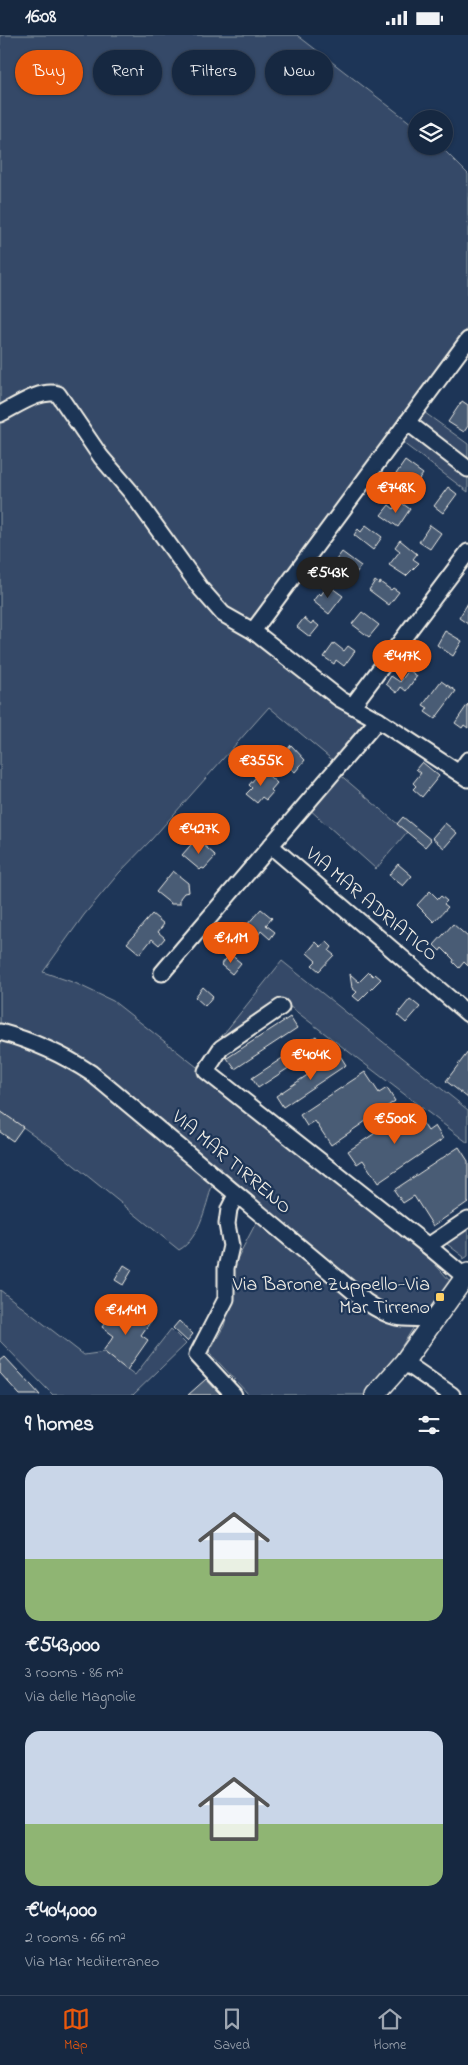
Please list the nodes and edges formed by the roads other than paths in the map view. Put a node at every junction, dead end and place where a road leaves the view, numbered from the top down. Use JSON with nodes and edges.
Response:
{"nodes":[{"id":1,"x":468,"y":340,"type":"edge"},
{"id":2,"x":0,"y":414,"type":"edge"},
{"id":3,"x":407,"y":422,"type":"junction"},
{"id":4,"x":468,"y":469,"type":"edge"},
{"id":5,"x":468,"y":552,"type":"edge"},
{"id":6,"x":253,"y":631,"type":"junction"},
{"id":7,"x":353,"y":705,"type":"junction"},
{"id":8,"x":378,"y":720,"type":"junction"},
{"id":9,"x":468,"y":760,"type":"edge"},
{"id":10,"x":463,"y":776,"type":"edge"},
{"id":11,"x":271,"y":846,"type":"junction"},
{"id":12,"x":162,"y":973,"type":"dead end"},
{"id":13,"x":281,"y":1007,"type":"dead end"},
{"id":14,"x":468,"y":1014,"type":"edge"},
{"id":15,"x":0,"y":1032,"type":"edge"},
{"id":16,"x":236,"y":1195,"type":"junction"},
{"id":17,"x":468,"y":1219,"type":"edge"},
{"id":18,"x":428,"y":1246,"type":"junction"},
{"id":19,"x":466,"y":1275,"type":"edge"},
{"id":20,"x":434,"y":1317,"type":"junction"},
{"id":21,"x":404,"y":1362,"type":"junction"},
{"id":22,"x":234,"y":1395,"type":"edge"},
{"id":23,"x":376,"y":1395,"type":"edge"},
{"id":24,"x":452,"y":1395,"type":"edge"}],
"edges":[{"from":1,"to":3,"type":"street"},
{"from":2,"to":6,"type":"street"},
{"from":3,"to":4,"type":"street"},
{"from":3,"to":6,"type":"street"},
{"from":5,"to":7,"type":"street"},
{"from":6,"to":7,"type":"street"},
{"from":7,"to":8,"type":"street"},
{"from":8,"to":10,"type":"street"},
{"from":8,"to":11,"type":"street"},
{"from":9,"to":10,"type":"street"},
{"from":11,"to":12,"type":"street"},
{"from":11,"to":14,"type":"street","name":"VIA MAR ADRIATICO"},
{"from":13,"to":18,"type":"street"},
{"from":15,"to":16,"type":"street","name":"VIA MAR TIRRENO"},
{"from":16,"to":20,"type":"street","name":"VIA MAR TIRRENO"},
{"from":16,"to":22,"type":"street"},
{"from":17,"to":18,"type":"street"},
{"from":18,"to":19,"type":"street"},
{"from":19,"to":20,"type":"main road"},
{"from":20,"to":21,"type":"main road"},
{"from":21,"to":23,"type":"main road"},
{"from":21,"to":24,"type":"street"}]}
